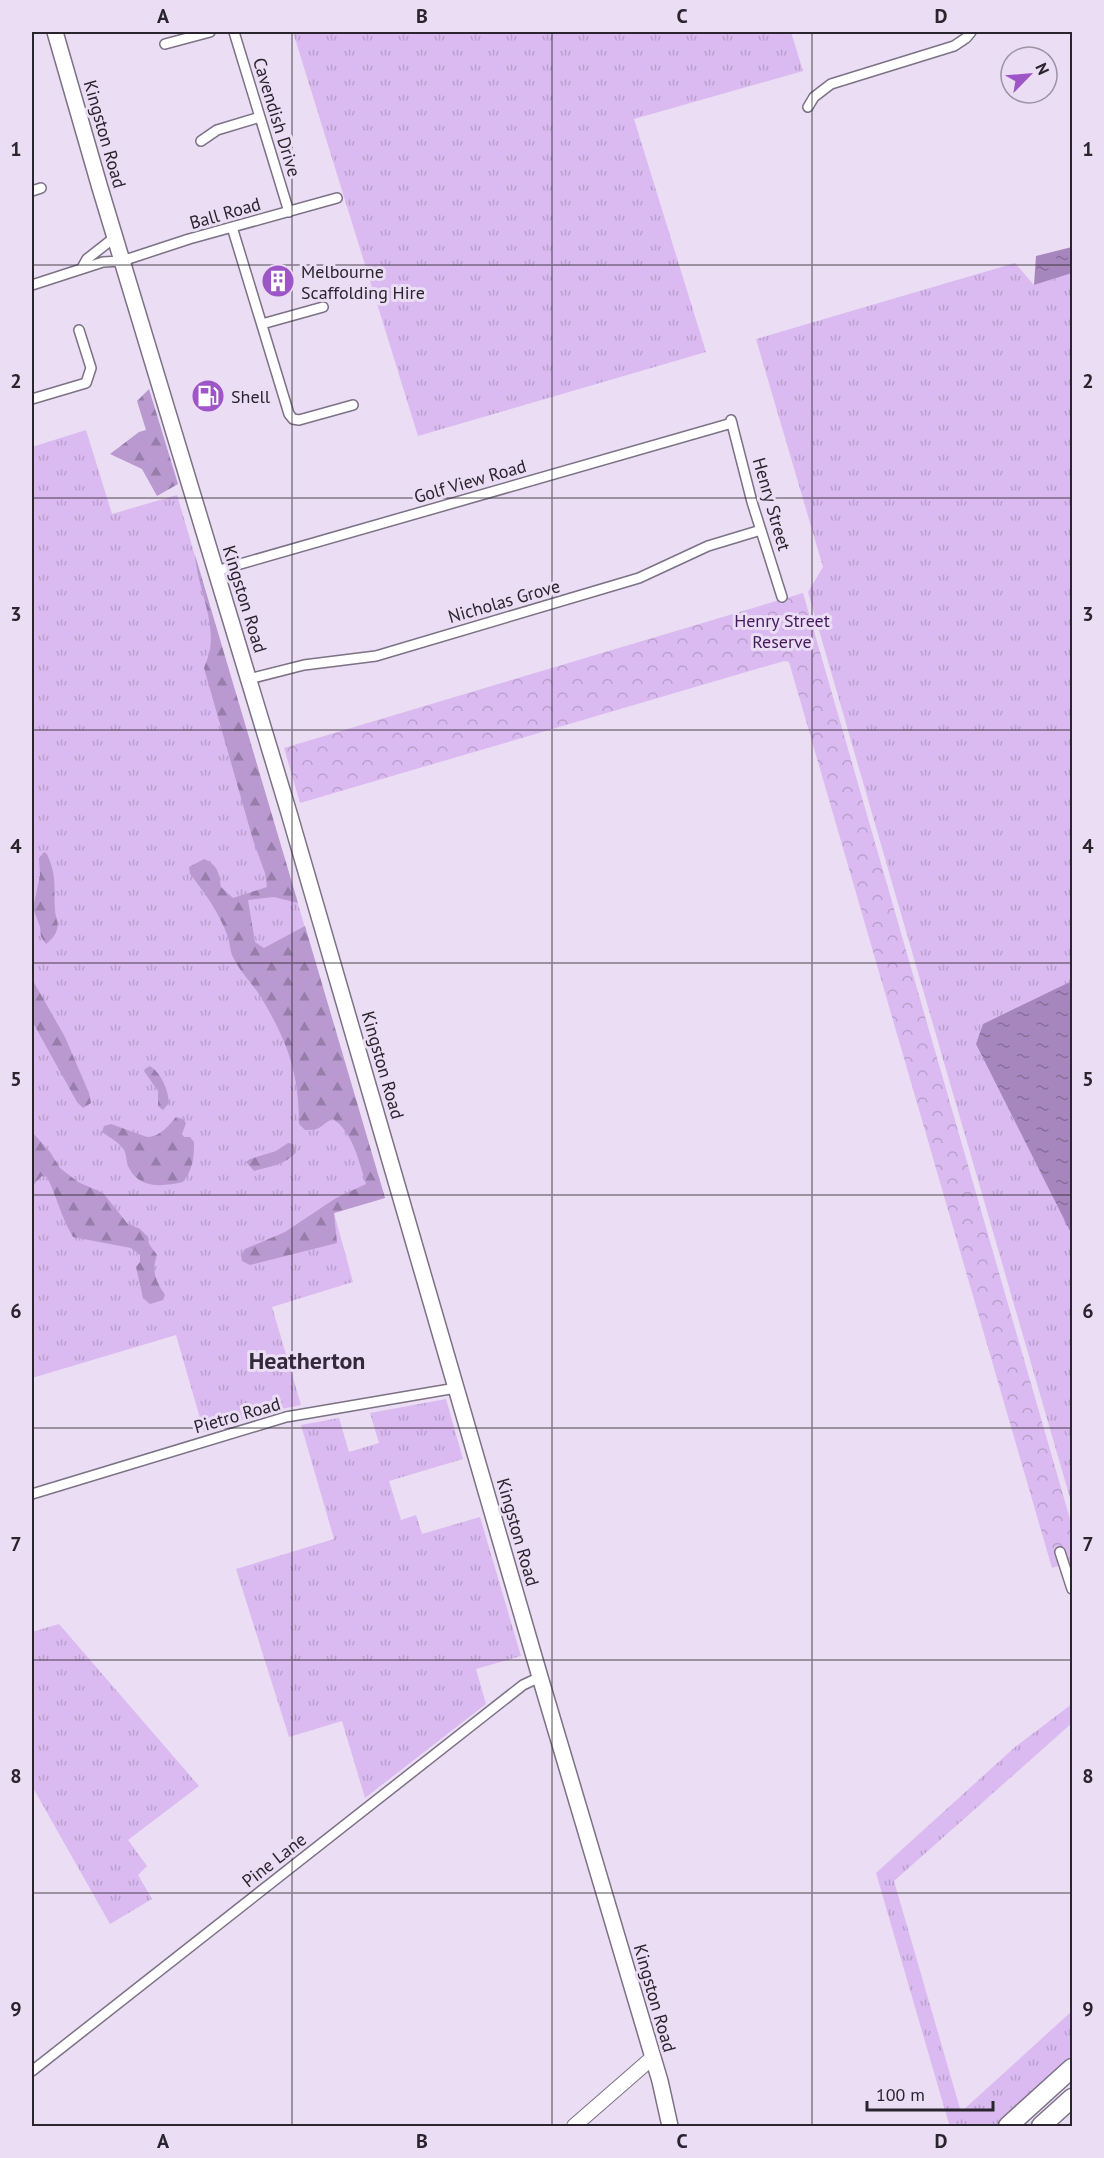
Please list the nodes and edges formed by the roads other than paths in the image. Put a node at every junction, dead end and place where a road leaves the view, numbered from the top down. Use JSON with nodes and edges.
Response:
{"nodes":[{"id":1,"x":55,"y":32,"type":"edge"},
{"id":2,"x":210,"y":32,"type":"edge"},
{"id":3,"x":234,"y":32,"type":"edge"},
{"id":4,"x":971,"y":32,"type":"edge"},
{"id":5,"x":165,"y":44,"type":"dead end"},
{"id":6,"x":808,"y":107,"type":"dead end"},
{"id":7,"x":260,"y":117,"type":"junction"},
{"id":8,"x":201,"y":141,"type":"dead end"},
{"id":9,"x":338,"y":198,"type":"dead end"},
{"id":10,"x":289,"y":212,"type":"junction"},
{"id":11,"x":232,"y":227,"type":"junction"},
{"id":12,"x":115,"y":237,"type":"junction"},
{"id":13,"x":122,"y":261,"type":"junction"},
{"id":14,"x":82,"y":268,"type":"junction"},
{"id":15,"x":32,"y":285,"type":"edge"},
{"id":16,"x":323,"y":308,"type":"dead end"},
{"id":17,"x":262,"y":324,"type":"junction"},
{"id":18,"x":79,"y":330,"type":"dead end"},
{"id":19,"x":32,"y":399,"type":"edge"},
{"id":20,"x":353,"y":405,"type":"dead end"},
{"id":21,"x":732,"y":421,"type":"joint"},
{"id":22,"x":761,"y":530,"type":"junction"},
{"id":23,"x":216,"y":571,"type":"junction"},
{"id":24,"x":783,"y":597,"type":"dead end"},
{"id":25,"x":249,"y":679,"type":"junction"},
{"id":26,"x":456,"y":1388,"type":"junction"},
{"id":27,"x":32,"y":1494,"type":"edge"},
{"id":28,"x":1060,"y":1552,"type":"dead end"},
{"id":29,"x":1072,"y":1589,"type":"edge"},
{"id":30,"x":540,"y":1677,"type":"junction"},
{"id":31,"x":652,"y":2058,"type":"junction"},
{"id":32,"x":1072,"y":2068,"type":"edge"},
{"id":33,"x":32,"y":2071,"type":"edge"},
{"id":34,"x":1072,"y":2098,"type":"edge"},
{"id":35,"x":669,"y":2119,"type":"edge"},
{"id":36,"x":574,"y":2127,"type":"edge"},
{"id":37,"x":675,"y":2127,"type":"edge"},
{"id":38,"x":1008,"y":2127,"type":"edge"},
{"id":39,"x":1041,"y":2127,"type":"edge"}],
"edges":[{"from":1,"to":12,"type":"main road","name":"Kingston Road"},
{"from":2,"to":5,"type":"street"},
{"from":3,"to":7,"type":"street","name":"Cavendish Drive"},
{"from":4,"to":6,"type":"street"},
{"from":7,"to":8,"type":"street"},
{"from":7,"to":10,"type":"street","name":"Cavendish Drive"},
{"from":9,"to":10,"type":"street","name":"Ball Road"},
{"from":10,"to":11,"type":"street","name":"Ball Road"},
{"from":11,"to":13,"type":"street","name":"Ball Road"},
{"from":11,"to":17,"type":"street"},
{"from":12,"to":13,"type":"main road","name":"Kingston Road"},
{"from":12,"to":14,"type":"street"},
{"from":13,"to":14,"type":"street","name":"Ball Road"},
{"from":13,"to":23,"type":"main road","name":"Kingston Road"},
{"from":14,"to":15,"type":"street","name":"Ball Road"},
{"from":16,"to":17,"type":"street"},
{"from":17,"to":20,"type":"street"},
{"from":18,"to":19,"type":"street"},
{"from":21,"to":22,"type":"street","name":"Henry Street"},
{"from":21,"to":23,"type":"street","name":"Golf View Road"},
{"from":22,"to":24,"type":"street","name":"Henry Street"},
{"from":22,"to":25,"type":"street","name":"Nicholas Grove"},
{"from":23,"to":25,"type":"main road","name":"Kingston Road"},
{"from":25,"to":26,"type":"main road","name":"Kingston Road"},
{"from":26,"to":27,"type":"street","name":"Pietro Road"},
{"from":26,"to":30,"type":"main road","name":"Kingston Road"},
{"from":28,"to":29,"type":"street"},
{"from":30,"to":31,"type":"main road","name":"Kingston Road"},
{"from":30,"to":33,"type":"street","name":"Pine Lane"},
{"from":31,"to":35,"type":"main road","name":"Kingston Road"},
{"from":31,"to":36,"type":"main road"},
{"from":32,"to":38,"type":"highway"},
{"from":34,"to":39,"type":"highway"},
{"from":35,"to":37,"type":"main road","name":"Kingston Road"}]}
